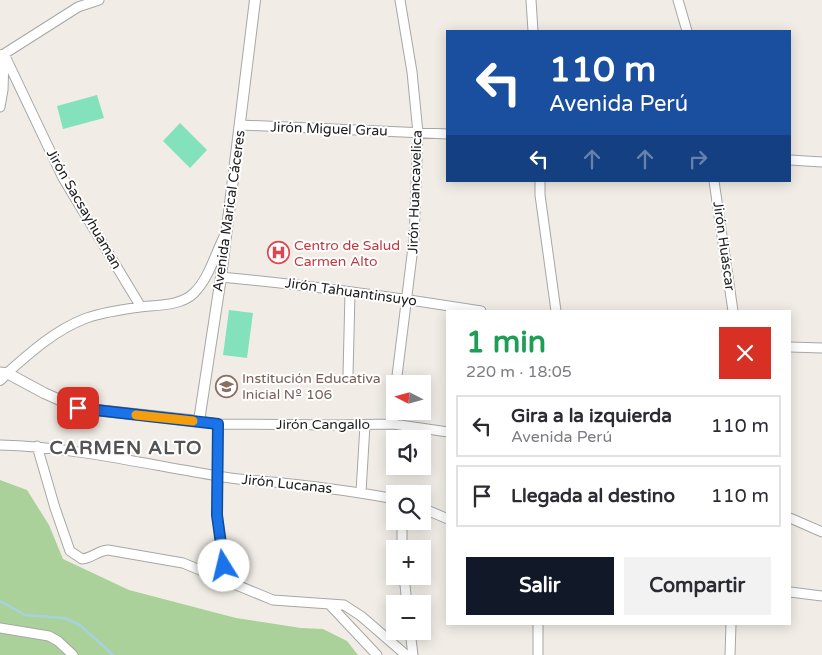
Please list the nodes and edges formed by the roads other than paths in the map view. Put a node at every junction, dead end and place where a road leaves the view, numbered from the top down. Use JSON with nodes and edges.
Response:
{"nodes":[{"id":1,"x":99,"y":0,"type":"edge"},
{"id":2,"x":255,"y":0,"type":"edge"},
{"id":3,"x":400,"y":0,"type":"edge"},
{"id":4,"x":531,"y":0,"type":"edge"},
{"id":5,"x":678,"y":0,"type":"edge"},
{"id":6,"x":533,"y":30,"type":"edge"},
{"id":7,"x":687,"y":30,"type":"edge"},
{"id":8,"x":2,"y":55,"type":"edge"},
{"id":9,"x":0,"y":107,"type":"edge"},
{"id":10,"x":240,"y":126,"type":"junction"},
{"id":11,"x":418,"y":133,"type":"junction"},
{"id":12,"x":446,"y":134,"type":"edge"},
{"id":13,"x":791,"y":160,"type":"edge"},
{"id":14,"x":822,"y":162,"type":"edge"},
{"id":15,"x":540,"y":182,"type":"edge"},
{"id":16,"x":714,"y":182,"type":"edge"},
{"id":17,"x":226,"y":232,"type":"junction"},
{"id":18,"x":220,"y":277,"type":"junction"},
{"id":19,"x":350,"y":293,"type":"junction"},
{"id":20,"x":408,"y":299,"type":"junction"},
{"id":21,"x":141,"y":307,"type":"junction"},
{"id":22,"x":475,"y":310,"type":"edge"},
{"id":23,"x":556,"y":310,"type":"edge"},
{"id":24,"x":733,"y":310,"type":"edge"},
{"id":25,"x":791,"y":347,"type":"edge"},
{"id":26,"x":822,"y":348,"type":"edge"},
{"id":27,"x":2,"y":375,"type":"edge"},
{"id":28,"x":348,"y":375,"type":"dead end"},
{"id":29,"x":397,"y":375,"type":"edge"},
{"id":30,"x":393,"y":420,"type":"edge"},
{"id":31,"x":199,"y":422,"type":"junction"},
{"id":32,"x":218,"y":424,"type":"junction"},
{"id":33,"x":393,"y":424,"type":"junction"},
{"id":34,"x":365,"y":425,"type":"junction"},
{"id":35,"x":446,"y":432,"type":"edge"},
{"id":36,"x":0,"y":445,"type":"edge"},
{"id":37,"x":37,"y":446,"type":"junction"},
{"id":38,"x":217,"y":476,"type":"junction"},
{"id":39,"x":361,"y":492,"type":"junction"},
{"id":40,"x":386,"y":497,"type":"edge"},
{"id":41,"x":431,"y":512,"type":"edge"},
{"id":42,"x":446,"y":518,"type":"edge"},
{"id":43,"x":791,"y":518,"type":"edge"},
{"id":44,"x":822,"y":532,"type":"edge"},
{"id":45,"x":226,"y":580,"type":"junction"},
{"id":46,"x":791,"y":592,"type":"edge"},
{"id":47,"x":822,"y":596,"type":"edge"},
{"id":48,"x":329,"y":604,"type":"junction"},
{"id":49,"x":538,"y":625,"type":"edge"},
{"id":50,"x":731,"y":625,"type":"edge"},
{"id":51,"x":0,"y":628,"type":"edge"},
{"id":52,"x":411,"y":640,"type":"edge"},
{"id":53,"x":73,"y":655,"type":"edge"},
{"id":54,"x":377,"y":655,"type":"edge"},
{"id":55,"x":406,"y":655,"type":"edge"},
{"id":56,"x":413,"y":655,"type":"edge"},
{"id":57,"x":538,"y":655,"type":"edge"},
{"id":58,"x":730,"y":655,"type":"edge"}],
"edges":[{"from":1,"to":8,"type":"street"},
{"from":2,"to":10,"type":"street","name":"Avenida Marical Cáceres"},
{"from":3,"to":11,"type":"street","name":"Jirón Huancavelica"},
{"from":4,"to":6,"type":"street"},
{"from":5,"to":7,"type":"street"},
{"from":8,"to":9,"type":"street"},
{"from":8,"to":21,"type":"street","name":"Jirón Sacsayhuaman"},
{"from":10,"to":11,"type":"street","name":"Jirón Miguel Grau"},
{"from":10,"to":17,"type":"street","name":"Avenida Marical Cáceres"},
{"from":11,"to":12,"type":"street","name":"Jirón Miguel Grau"},
{"from":11,"to":20,"type":"street","name":"Jirón Huancavelica"},
{"from":13,"to":14,"type":"street"},
{"from":15,"to":23,"type":"street"},
{"from":16,"to":24,"type":"street","name":"Jirón Huáscar"},
{"from":17,"to":18,"type":"street","name":"Avenida Marical Cáceres"},
{"from":17,"to":21,"type":"street"},
{"from":18,"to":19,"type":"street","name":"Jirón Tahuantinsuyo"},
{"from":18,"to":31,"type":"street","name":"Avenida Marical Cáceres"},
{"from":19,"to":20,"type":"street","name":"Jirón Tahuantinsuyo"},
{"from":19,"to":28,"type":"street"},
{"from":20,"to":22,"type":"street","name":"Jirón Tahuantinsuyo"},
{"from":20,"to":29,"type":"street","name":"Jirón Huancavelica"},
{"from":21,"to":27,"type":"street"},
{"from":25,"to":26,"type":"street"},
{"from":27,"to":31,"type":"street"},
{"from":30,"to":33,"type":"street"},
{"from":31,"to":32,"type":"street","name":"Jirón Cangallo"},
{"from":32,"to":34,"type":"street","name":"Jirón Cangallo"},
{"from":32,"to":38,"type":"street"},
{"from":33,"to":34,"type":"street","name":"Jirón Cangallo"},
{"from":33,"to":35,"type":"street","name":"Jirón Cangallo"},
{"from":34,"to":39,"type":"street"},
{"from":36,"to":37,"type":"street","name":"Jirón Lucanas"},
{"from":37,"to":38,"type":"street","name":"Jirón Lucanas"},
{"from":37,"to":45,"type":"street"},
{"from":38,"to":39,"type":"street","name":"Jirón Lucanas"},
{"from":38,"to":45,"type":"street"},
{"from":39,"to":40,"type":"street","name":"Jirón Lucanas"},
{"from":41,"to":42,"type":"street"},
{"from":43,"to":44,"type":"street"},
{"from":45,"to":48,"type":"street"},
{"from":46,"to":47,"type":"street"},
{"from":48,"to":54,"type":"street"},
{"from":48,"to":55,"type":"street"},
{"from":49,"to":57,"type":"street"},
{"from":50,"to":58,"type":"street"},
{"from":51,"to":53,"type":"street"},
{"from":52,"to":56,"type":"street"}]}
